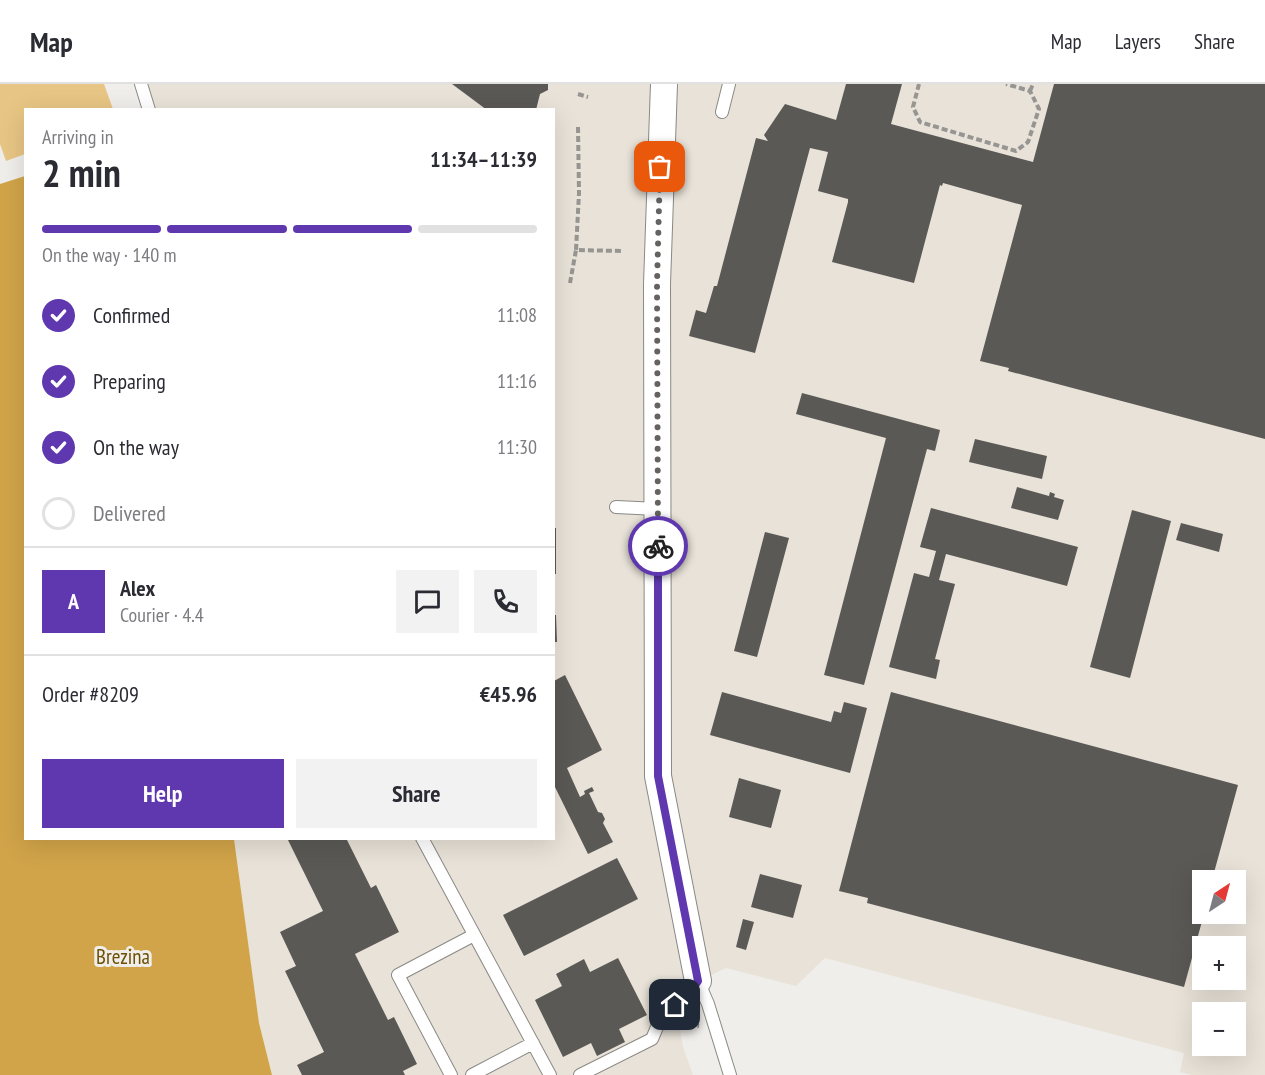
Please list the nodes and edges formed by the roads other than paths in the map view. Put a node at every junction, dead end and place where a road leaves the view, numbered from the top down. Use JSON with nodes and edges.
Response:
{"nodes":[{"id":1,"x":141,"y":84,"type":"edge"},
{"id":2,"x":664,"y":84,"type":"edge"},
{"id":3,"x":729,"y":84,"type":"edge"},
{"id":4,"x":148,"y":108,"type":"edge"},
{"id":5,"x":722,"y":112,"type":"dead end"},
{"id":6,"x":616,"y":507,"type":"dead end"},
{"id":7,"x":658,"y":509,"type":"junction"},
{"id":8,"x":423,"y":840,"type":"edge"},
{"id":9,"x":474,"y":934,"type":"junction"},
{"id":10,"x":698,"y":981,"type":"junction"},
{"id":11,"x":533,"y":1043,"type":"junction"},
{"id":12,"x":451,"y":1075,"type":"edge"},
{"id":13,"x":472,"y":1075,"type":"edge"},
{"id":14,"x":550,"y":1075,"type":"edge"},
{"id":15,"x":580,"y":1075,"type":"edge"},
{"id":16,"x":730,"y":1075,"type":"edge"}],
"edges":[{"from":1,"to":4,"type":"lane"},
{"from":2,"to":7,"type":"street"},
{"from":3,"to":5,"type":"lane"},
{"from":6,"to":7,"type":"lane"},
{"from":7,"to":10,"type":"street"},
{"from":8,"to":9,"type":"lane"},
{"from":9,"to":11,"type":"lane"},
{"from":9,"to":12,"type":"lane"},
{"from":10,"to":15,"type":"lane"},
{"from":10,"to":16,"type":"lane"},
{"from":11,"to":13,"type":"lane"},
{"from":11,"to":14,"type":"lane"}]}
